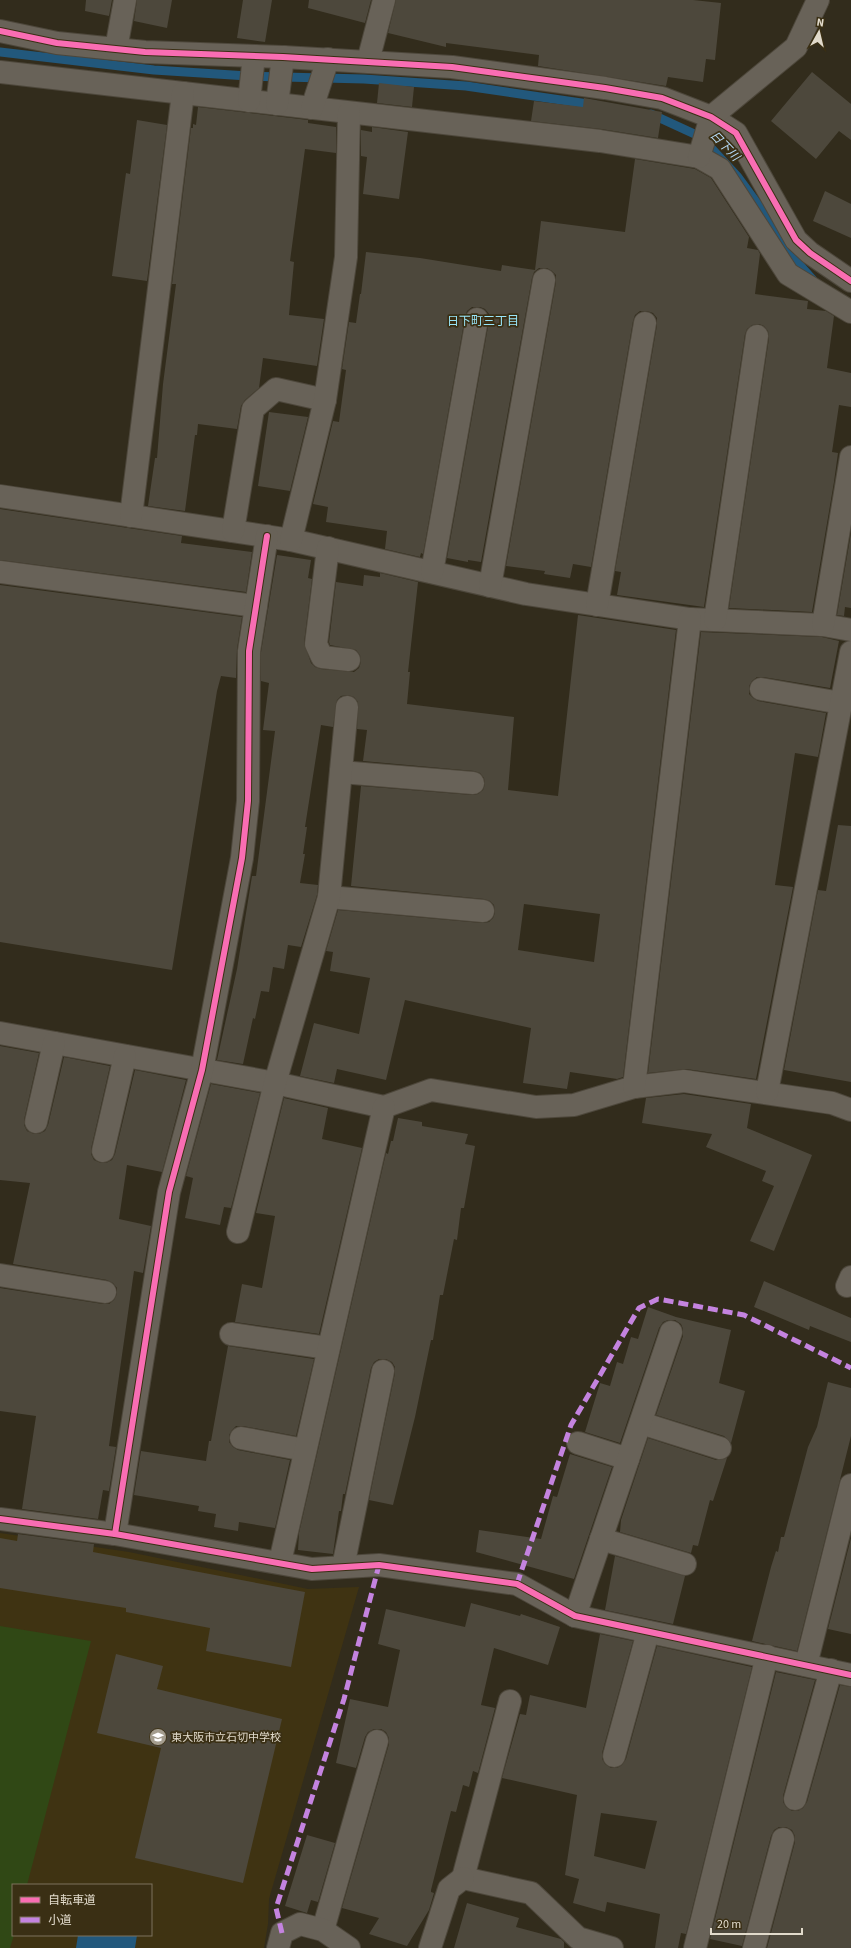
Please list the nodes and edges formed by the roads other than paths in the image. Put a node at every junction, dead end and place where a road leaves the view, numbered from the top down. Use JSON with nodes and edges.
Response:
{"nodes":[{"id":1,"x":125,"y":0,"type":"edge"},
{"id":2,"x":384,"y":0,"type":"edge"},
{"id":3,"x":818,"y":0,"type":"edge"},
{"id":4,"x":0,"y":32,"type":"edge"},
{"id":5,"x":116,"y":49,"type":"junction"},
{"id":6,"x":368,"y":61,"type":"junction"},
{"id":7,"x":0,"y":72,"type":"edge"},
{"id":8,"x":324,"y":72,"type":"junction"},
{"id":9,"x":252,"y":77,"type":"junction"},
{"id":10,"x":280,"y":79,"type":"junction"},
{"id":11,"x":183,"y":93,"type":"junction"},
{"id":12,"x":312,"y":108,"type":"junction"},
{"id":13,"x":349,"y":113,"type":"junction"},
{"id":14,"x":705,"y":138,"type":"junction"},
{"id":15,"x":544,"y":280,"type":"dead end"},
{"id":16,"x":851,"y":282,"type":"edge"},
{"id":17,"x":851,"y":312,"type":"edge"},
{"id":18,"x":477,"y":320,"type":"dead end"},
{"id":19,"x":646,"y":323,"type":"dead end"},
{"id":20,"x":757,"y":336,"type":"dead end"},
{"id":21,"x":325,"y":400,"type":"junction"},
{"id":22,"x":851,"y":457,"type":"edge"},
{"id":23,"x":0,"y":496,"type":"edge"},
{"id":24,"x":131,"y":516,"type":"junction"},
{"id":25,"x":232,"y":531,"type":"junction"},
{"id":26,"x":267,"y":536,"type":"junction"},
{"id":27,"x":291,"y":540,"type":"junction"},
{"id":28,"x":328,"y":548,"type":"junction"},
{"id":29,"x":0,"y":572,"type":"edge"},
{"id":30,"x":432,"y":572,"type":"junction"},
{"id":31,"x":490,"y":586,"type":"junction"},
{"id":32,"x":597,"y":605,"type":"junction"},
{"id":33,"x":256,"y":606,"type":"junction"},
{"id":34,"x":690,"y":619,"type":"junction"},
{"id":35,"x":715,"y":620,"type":"junction"},
{"id":36,"x":823,"y":624,"type":"junction"},
{"id":37,"x":851,"y":630,"type":"edge"},
{"id":38,"x":851,"y":652,"type":"edge"},
{"id":39,"x":349,"y":660,"type":"dead end"},
{"id":40,"x":761,"y":689,"type":"dead end"},
{"id":41,"x":841,"y":703,"type":"junction"},
{"id":42,"x":347,"y":707,"type":"dead end"},
{"id":43,"x":341,"y":772,"type":"junction"},
{"id":44,"x":473,"y":784,"type":"dead end"},
{"id":45,"x":329,"y":897,"type":"junction"},
{"id":46,"x":483,"y":911,"type":"dead end"},
{"id":47,"x":0,"y":1033,"type":"edge"},
{"id":48,"x":54,"y":1043,"type":"junction"},
{"id":49,"x":125,"y":1056,"type":"junction"},
{"id":50,"x":202,"y":1070,"type":"junction"},
{"id":51,"x":276,"y":1084,"type":"junction"},
{"id":52,"x":634,"y":1087,"type":"junction"},
{"id":53,"x":767,"y":1092,"type":"junction"},
{"id":54,"x":384,"y":1107,"type":"junction"},
{"id":55,"x":851,"y":1110,"type":"edge"},
{"id":56,"x":36,"y":1122,"type":"dead end"},
{"id":57,"x":103,"y":1151,"type":"dead end"},
{"id":58,"x":238,"y":1232,"type":"dead end"},
{"id":59,"x":0,"y":1275,"type":"edge"},
{"id":60,"x":105,"y":1292,"type":"dead end"},
{"id":61,"x":672,"y":1332,"type":"dead end"},
{"id":62,"x":231,"y":1334,"type":"dead end"},
{"id":63,"x":328,"y":1348,"type":"junction"},
{"id":64,"x":383,"y":1371,"type":"dead end"},
{"id":65,"x":641,"y":1423,"type":"junction"},
{"id":66,"x":241,"y":1438,"type":"dead end"},
{"id":67,"x":578,"y":1443,"type":"dead end"},
{"id":68,"x":720,"y":1448,"type":"dead end"},
{"id":69,"x":305,"y":1450,"type":"junction"},
{"id":70,"x":628,"y":1459,"type":"junction"},
{"id":71,"x":851,"y":1484,"type":"edge"},
{"id":72,"x":0,"y":1519,"type":"edge"},
{"id":73,"x":115,"y":1534,"type":"junction"},
{"id":74,"x":601,"y":1539,"type":"junction"},
{"id":75,"x":280,"y":1562,"type":"junction"},
{"id":76,"x":685,"y":1564,"type":"dead end"},
{"id":77,"x":342,"y":1567,"type":"junction"},
{"id":78,"x":575,"y":1616,"type":"junction"},
{"id":79,"x":648,"y":1632,"type":"junction"},
{"id":80,"x":767,"y":1656,"type":"junction"},
{"id":81,"x":806,"y":1665,"type":"junction"},
{"id":82,"x":841,"y":1673,"type":"edge"},
{"id":83,"x":510,"y":1701,"type":"dead end"},
{"id":84,"x":377,"y":1741,"type":"dead end"},
{"id":85,"x":614,"y":1756,"type":"dead end"},
{"id":86,"x":795,"y":1799,"type":"dead end"},
{"id":87,"x":784,"y":1839,"type":"dead end"},
{"id":88,"x":463,"y":1878,"type":"junction"},
{"id":89,"x":323,"y":1930,"type":"junction"},
{"id":90,"x":576,"y":1943,"type":"edge"},
{"id":91,"x":278,"y":1948,"type":"edge"},
{"id":92,"x":349,"y":1948,"type":"edge"},
{"id":93,"x":430,"y":1948,"type":"edge"},
{"id":94,"x":612,"y":1948,"type":"edge"},
{"id":95,"x":695,"y":1948,"type":"edge"},
{"id":96,"x":754,"y":1948,"type":"edge"}],
"edges":[{"from":1,"to":5,"type":"street"},
{"from":2,"to":6,"type":"street"},
{"from":3,"to":14,"type":"street"},
{"from":4,"to":5,"type":"street"},
{"from":5,"to":9,"type":"street"},
{"from":6,"to":8,"type":"street"},
{"from":6,"to":14,"type":"street"},
{"from":7,"to":11,"type":"street"},
{"from":8,"to":10,"type":"street"},
{"from":8,"to":12,"type":"street"},
{"from":9,"to":10,"type":"street"},
{"from":9,"to":10,"type":"street"},
{"from":9,"to":11,"type":"street"},
{"from":10,"to":12,"type":"street"},
{"from":11,"to":24,"type":"street"},
{"from":12,"to":13,"type":"street"},
{"from":13,"to":14,"type":"street"},
{"from":13,"to":21,"type":"street"},
{"from":14,"to":16,"type":"street"},
{"from":14,"to":17,"type":"street"},
{"from":15,"to":31,"type":"street"},
{"from":18,"to":30,"type":"street"},
{"from":19,"to":32,"type":"street"},
{"from":20,"to":35,"type":"street"},
{"from":21,"to":25,"type":"street"},
{"from":21,"to":27,"type":"street"},
{"from":22,"to":36,"type":"street"},
{"from":23,"to":24,"type":"street"},
{"from":24,"to":25,"type":"street"},
{"from":25,"to":26,"type":"street"},
{"from":26,"to":27,"type":"street"},
{"from":26,"to":33,"type":"street"},
{"from":27,"to":28,"type":"street"},
{"from":28,"to":30,"type":"street"},
{"from":28,"to":39,"type":"street"},
{"from":29,"to":33,"type":"street"},
{"from":30,"to":31,"type":"street"},
{"from":31,"to":32,"type":"street"},
{"from":32,"to":34,"type":"street"},
{"from":33,"to":50,"type":"street"},
{"from":34,"to":35,"type":"street"},
{"from":34,"to":52,"type":"street"},
{"from":35,"to":36,"type":"street"},
{"from":36,"to":37,"type":"street"},
{"from":38,"to":41,"type":"street"},
{"from":40,"to":41,"type":"street"},
{"from":41,"to":53,"type":"street"},
{"from":42,"to":43,"type":"street"},
{"from":43,"to":44,"type":"street"},
{"from":43,"to":45,"type":"street"},
{"from":45,"to":46,"type":"street"},
{"from":45,"to":51,"type":"street"},
{"from":47,"to":48,"type":"street"},
{"from":48,"to":49,"type":"street"},
{"from":48,"to":56,"type":"street"},
{"from":49,"to":50,"type":"street"},
{"from":49,"to":57,"type":"street"},
{"from":50,"to":51,"type":"street"},
{"from":50,"to":73,"type":"street"},
{"from":51,"to":54,"type":"street"},
{"from":51,"to":58,"type":"street"},
{"from":52,"to":53,"type":"street"},
{"from":52,"to":54,"type":"street"},
{"from":53,"to":55,"type":"street"},
{"from":54,"to":63,"type":"street"},
{"from":59,"to":60,"type":"street"},
{"from":61,"to":65,"type":"street"},
{"from":62,"to":63,"type":"street"},
{"from":63,"to":69,"type":"street"},
{"from":64,"to":77,"type":"street"},
{"from":65,"to":68,"type":"street"},
{"from":65,"to":70,"type":"street"},
{"from":66,"to":69,"type":"street"},
{"from":67,"to":70,"type":"street"},
{"from":69,"to":75,"type":"street"},
{"from":70,"to":74,"type":"street"},
{"from":71,"to":81,"type":"street"},
{"from":72,"to":73,"type":"street"},
{"from":73,"to":75,"type":"street"},
{"from":74,"to":76,"type":"street"},
{"from":74,"to":78,"type":"street"},
{"from":75,"to":77,"type":"street"},
{"from":77,"to":78,"type":"street"},
{"from":78,"to":79,"type":"street"},
{"from":79,"to":80,"type":"street"},
{"from":79,"to":85,"type":"street"},
{"from":80,"to":81,"type":"street"},
{"from":80,"to":95,"type":"street"},
{"from":81,"to":82,"type":"street"},
{"from":82,"to":86,"type":"street"},
{"from":83,"to":88,"type":"street"},
{"from":84,"to":89,"type":"street"},
{"from":87,"to":96,"type":"street"},
{"from":88,"to":90,"type":"street"},
{"from":88,"to":93,"type":"street"},
{"from":89,"to":91,"type":"street"},
{"from":89,"to":92,"type":"street"},
{"from":90,"to":94,"type":"street"}]}
